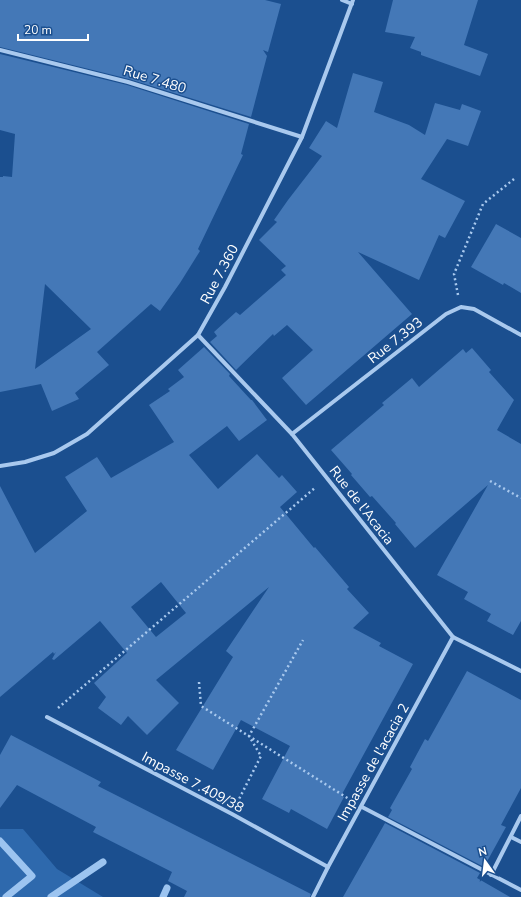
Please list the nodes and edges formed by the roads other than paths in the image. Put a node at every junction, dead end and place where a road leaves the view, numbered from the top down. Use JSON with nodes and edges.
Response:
{"nodes":[{"id":1,"x":342,"y":0,"type":"edge"},
{"id":2,"x":352,"y":2,"type":"edge"},
{"id":3,"x":0,"y":50,"type":"edge"},
{"id":4,"x":302,"y":137,"type":"junction"},
{"id":5,"x":198,"y":335,"type":"junction"},
{"id":6,"x":521,"y":335,"type":"edge"},
{"id":7,"x":292,"y":434,"type":"junction"},
{"id":8,"x":0,"y":466,"type":"edge"},
{"id":9,"x":454,"y":637,"type":"junction"},
{"id":10,"x":521,"y":671,"type":"edge"},
{"id":11,"x":47,"y":717,"type":"road end"},
{"id":12,"x":362,"y":807,"type":"junction"},
{"id":13,"x":521,"y":816,"type":"edge"},
{"id":14,"x":511,"y":837,"type":"junction"},
{"id":15,"x":521,"y":842,"type":"edge"},
{"id":16,"x":328,"y":867,"type":"junction"},
{"id":17,"x":491,"y":875,"type":"junction"},
{"id":18,"x":521,"y":890,"type":"edge"},
{"id":19,"x":313,"y":897,"type":"edge"}],
"edges":[{"from":1,"to":2,"type":"street"},
{"from":2,"to":4,"type":"street","name":"Rue 7.360"},
{"from":3,"to":4,"type":"street","name":"Rue 7.480"},
{"from":4,"to":5,"type":"street","name":"Rue 7.360"},
{"from":5,"to":7,"type":"street","name":"Rue de l'Acacia"},
{"from":5,"to":8,"type":"street","name":"Rue 7.360"},
{"from":6,"to":7,"type":"street","name":"Rue 7.393"},
{"from":7,"to":9,"type":"street","name":"Rue de l'Acacia"},
{"from":9,"to":10,"type":"street","name":"Rue de l'Acacia"},
{"from":9,"to":12,"type":"street","name":"Impasse de l'acacia 2"},
{"from":11,"to":16,"type":"street","name":"Impasse 7.409/38"},
{"from":12,"to":16,"type":"street","name":"Impasse de l'acacia 2"},
{"from":12,"to":17,"type":"street"},
{"from":13,"to":14,"type":"street"},
{"from":14,"to":15,"type":"street"},
{"from":14,"to":17,"type":"street"},
{"from":16,"to":19,"type":"street","name":"Impasse de l'acacia 2"},
{"from":17,"to":18,"type":"street"}]}
